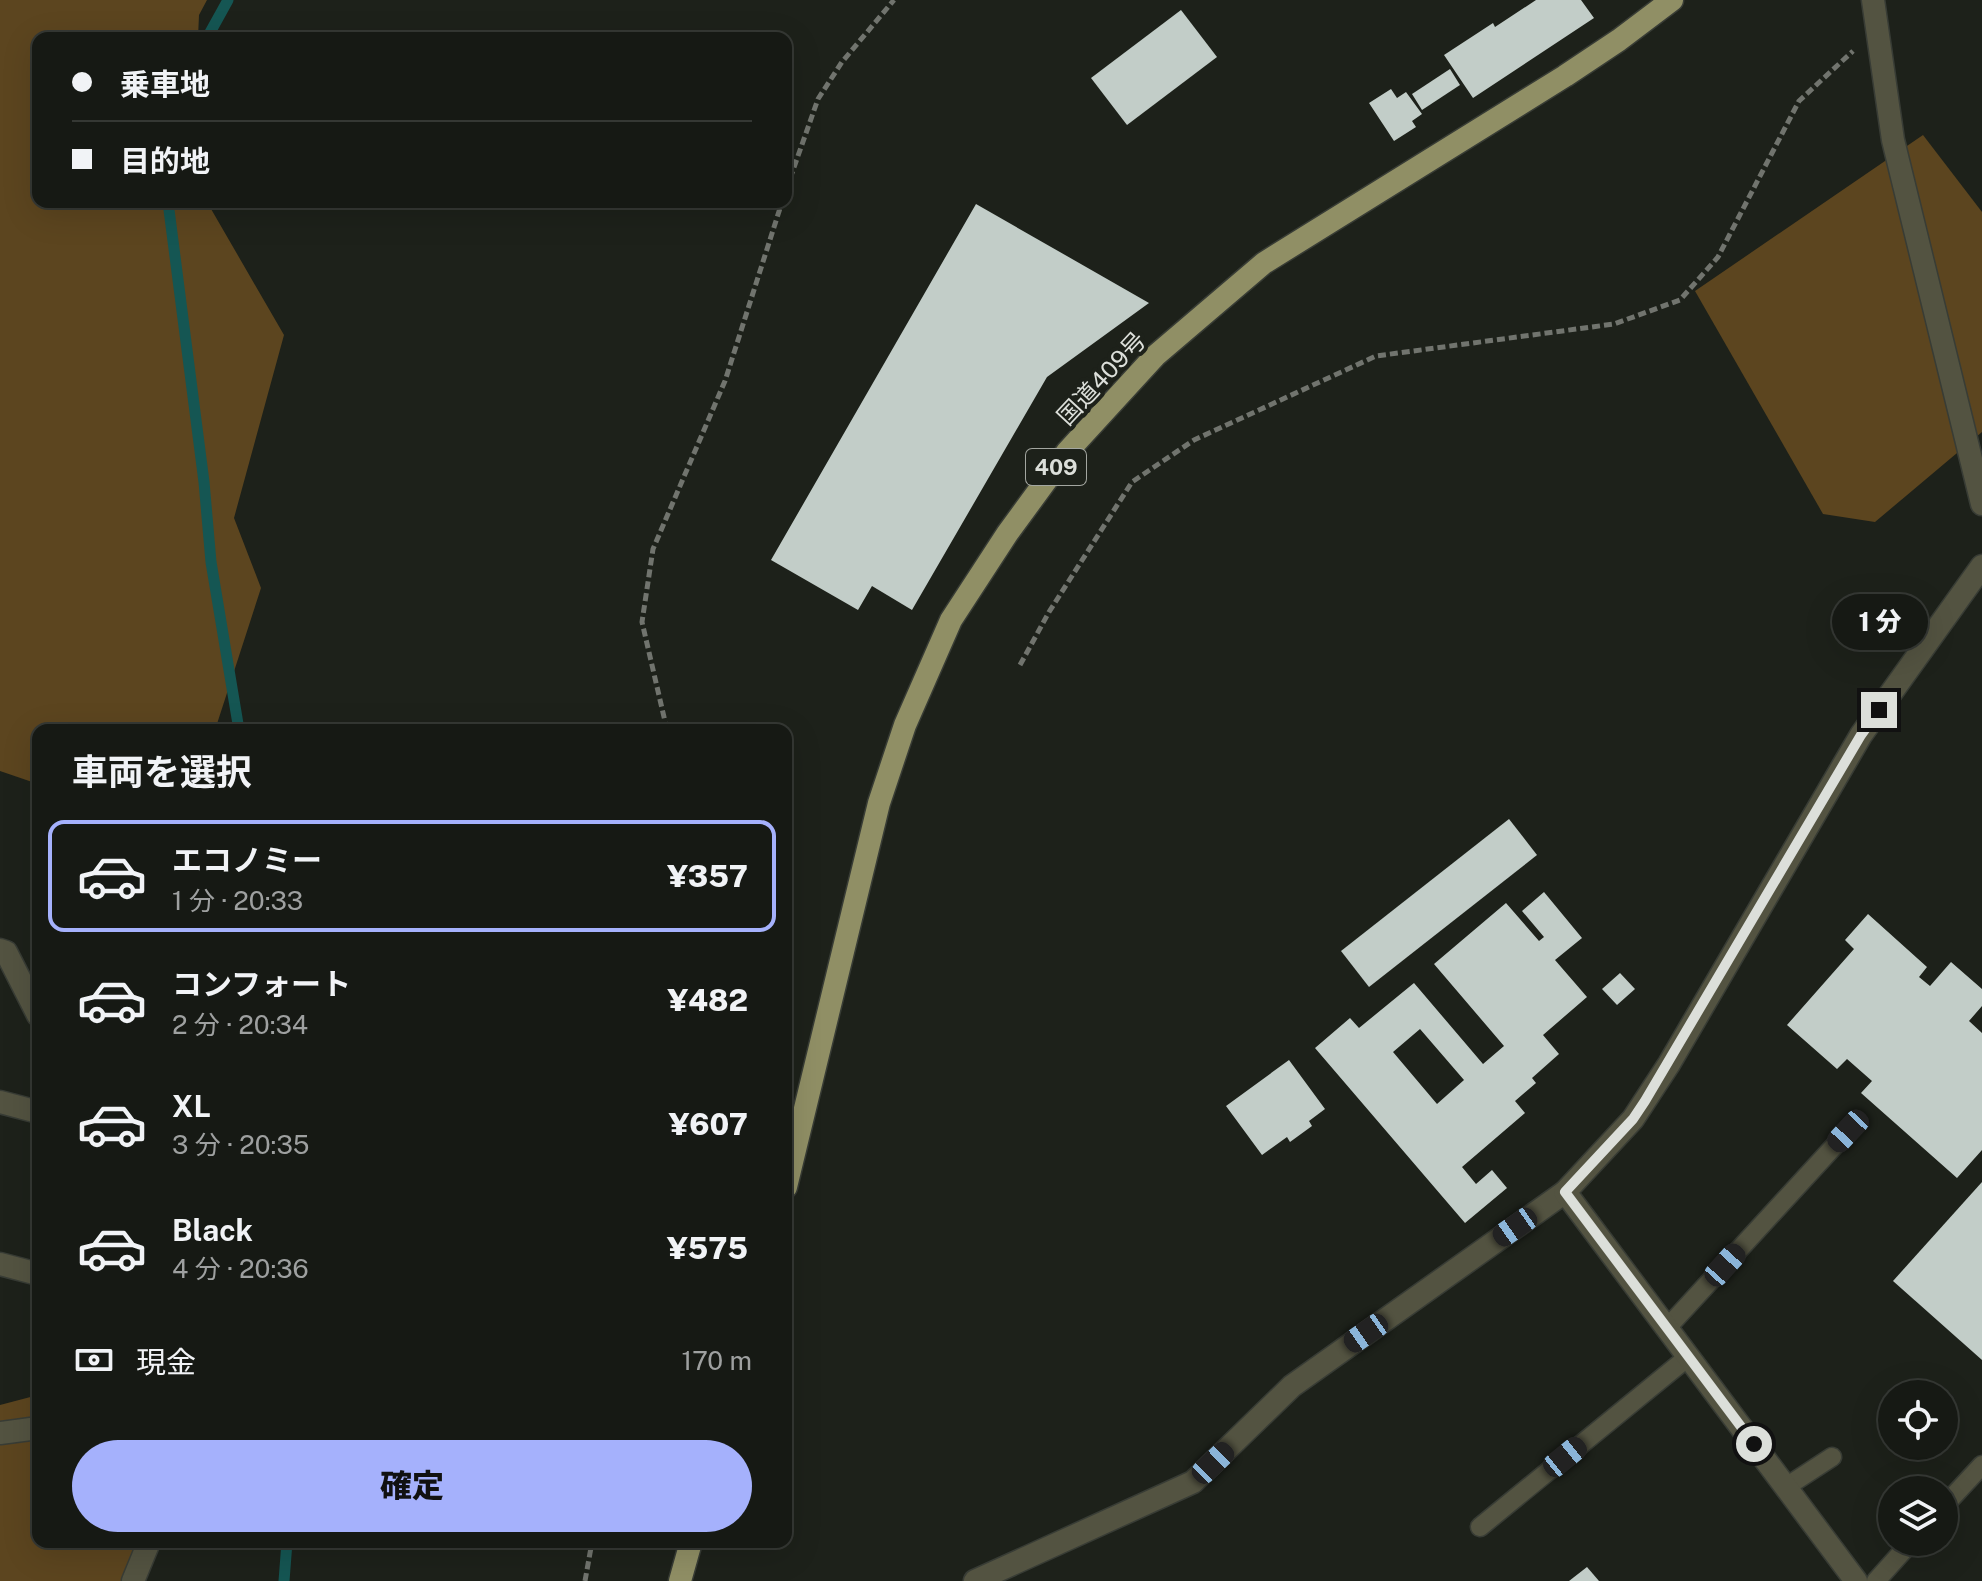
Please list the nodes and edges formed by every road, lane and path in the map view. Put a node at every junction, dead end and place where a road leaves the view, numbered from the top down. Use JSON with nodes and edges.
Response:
{"nodes":[{"id":1,"x":894,"y":0,"type":"edge"},
{"id":2,"x":1672,"y":0,"type":"edge"},
{"id":3,"x":1873,"y":0,"type":"edge"},
{"id":4,"x":1877,"y":28,"type":"junction"},
{"id":5,"x":792,"y":173,"type":"edge"},
{"id":6,"x":780,"y":208,"type":"edge"},
{"id":7,"x":1982,"y":504,"type":"edge"},
{"id":8,"x":1982,"y":566,"type":"edge"},
{"id":9,"x":1020,"y":665,"type":"dead end"},
{"id":10,"x":666,"y":724,"type":"edge"},
{"id":11,"x":0,"y":950,"type":"edge"},
{"id":12,"x":32,"y":1003,"type":"edge"},
{"id":13,"x":0,"y":1102,"type":"edge"},
{"id":14,"x":32,"y":1110,"type":"edge"},
{"id":15,"x":1848,"y":1131,"type":"dead end"},
{"id":16,"x":792,"y":1162,"type":"edge"},
{"id":17,"x":1565,"y":1192,"type":"junction"},
{"id":18,"x":0,"y":1264,"type":"edge"},
{"id":19,"x":32,"y":1272,"type":"edge"},
{"id":20,"x":1667,"y":1328,"type":"junction"},
{"id":21,"x":1688,"y":1357,"type":"junction"},
{"id":22,"x":32,"y":1429,"type":"edge"},
{"id":23,"x":0,"y":1433,"type":"edge"},
{"id":24,"x":1832,"y":1457,"type":"dead end"},
{"id":25,"x":1982,"y":1465,"type":"edge"},
{"id":26,"x":1786,"y":1487,"type":"junction"},
{"id":27,"x":1958,"y":1491,"type":"edge"},
{"id":28,"x":1480,"y":1527,"type":"dead end"},
{"id":29,"x":147,"y":1548,"type":"edge"},
{"id":30,"x":591,"y":1548,"type":"edge"},
{"id":31,"x":689,"y":1548,"type":"edge"},
{"id":32,"x":1898,"y":1556,"type":"edge"},
{"id":33,"x":133,"y":1581,"type":"edge"},
{"id":34,"x":585,"y":1581,"type":"edge"},
{"id":35,"x":680,"y":1581,"type":"edge"},
{"id":36,"x":975,"y":1581,"type":"edge"},
{"id":37,"x":1856,"y":1581,"type":"edge"},
{"id":38,"x":1876,"y":1581,"type":"edge"}],
"edges":[{"from":1,"to":5,"type":"path"},
{"from":2,"to":16,"type":"highway","name":"国道409号","number":"409"},
{"from":3,"to":4,"type":"street"},
{"from":4,"to":7,"type":"street"},
{"from":4,"to":9,"type":"path"},
{"from":6,"to":10,"type":"path"},
{"from":8,"to":17,"type":"street"},
{"from":11,"to":12,"type":"street"},
{"from":13,"to":14,"type":"street"},
{"from":15,"to":20,"type":"lane"},
{"from":17,"to":20,"type":"street"},
{"from":17,"to":36,"type":"street"},
{"from":18,"to":19,"type":"street"},
{"from":20,"to":21,"type":"street"},
{"from":21,"to":26,"type":"street"},
{"from":21,"to":28,"type":"lane"},
{"from":22,"to":23,"type":"street"},
{"from":24,"to":26,"type":"lane"},
{"from":25,"to":27,"type":"lane"},
{"from":26,"to":37,"type":"street"},
{"from":29,"to":33,"type":"street"},
{"from":30,"to":34,"type":"path"},
{"from":31,"to":35,"type":"highway"},
{"from":32,"to":38,"type":"lane"}]}
